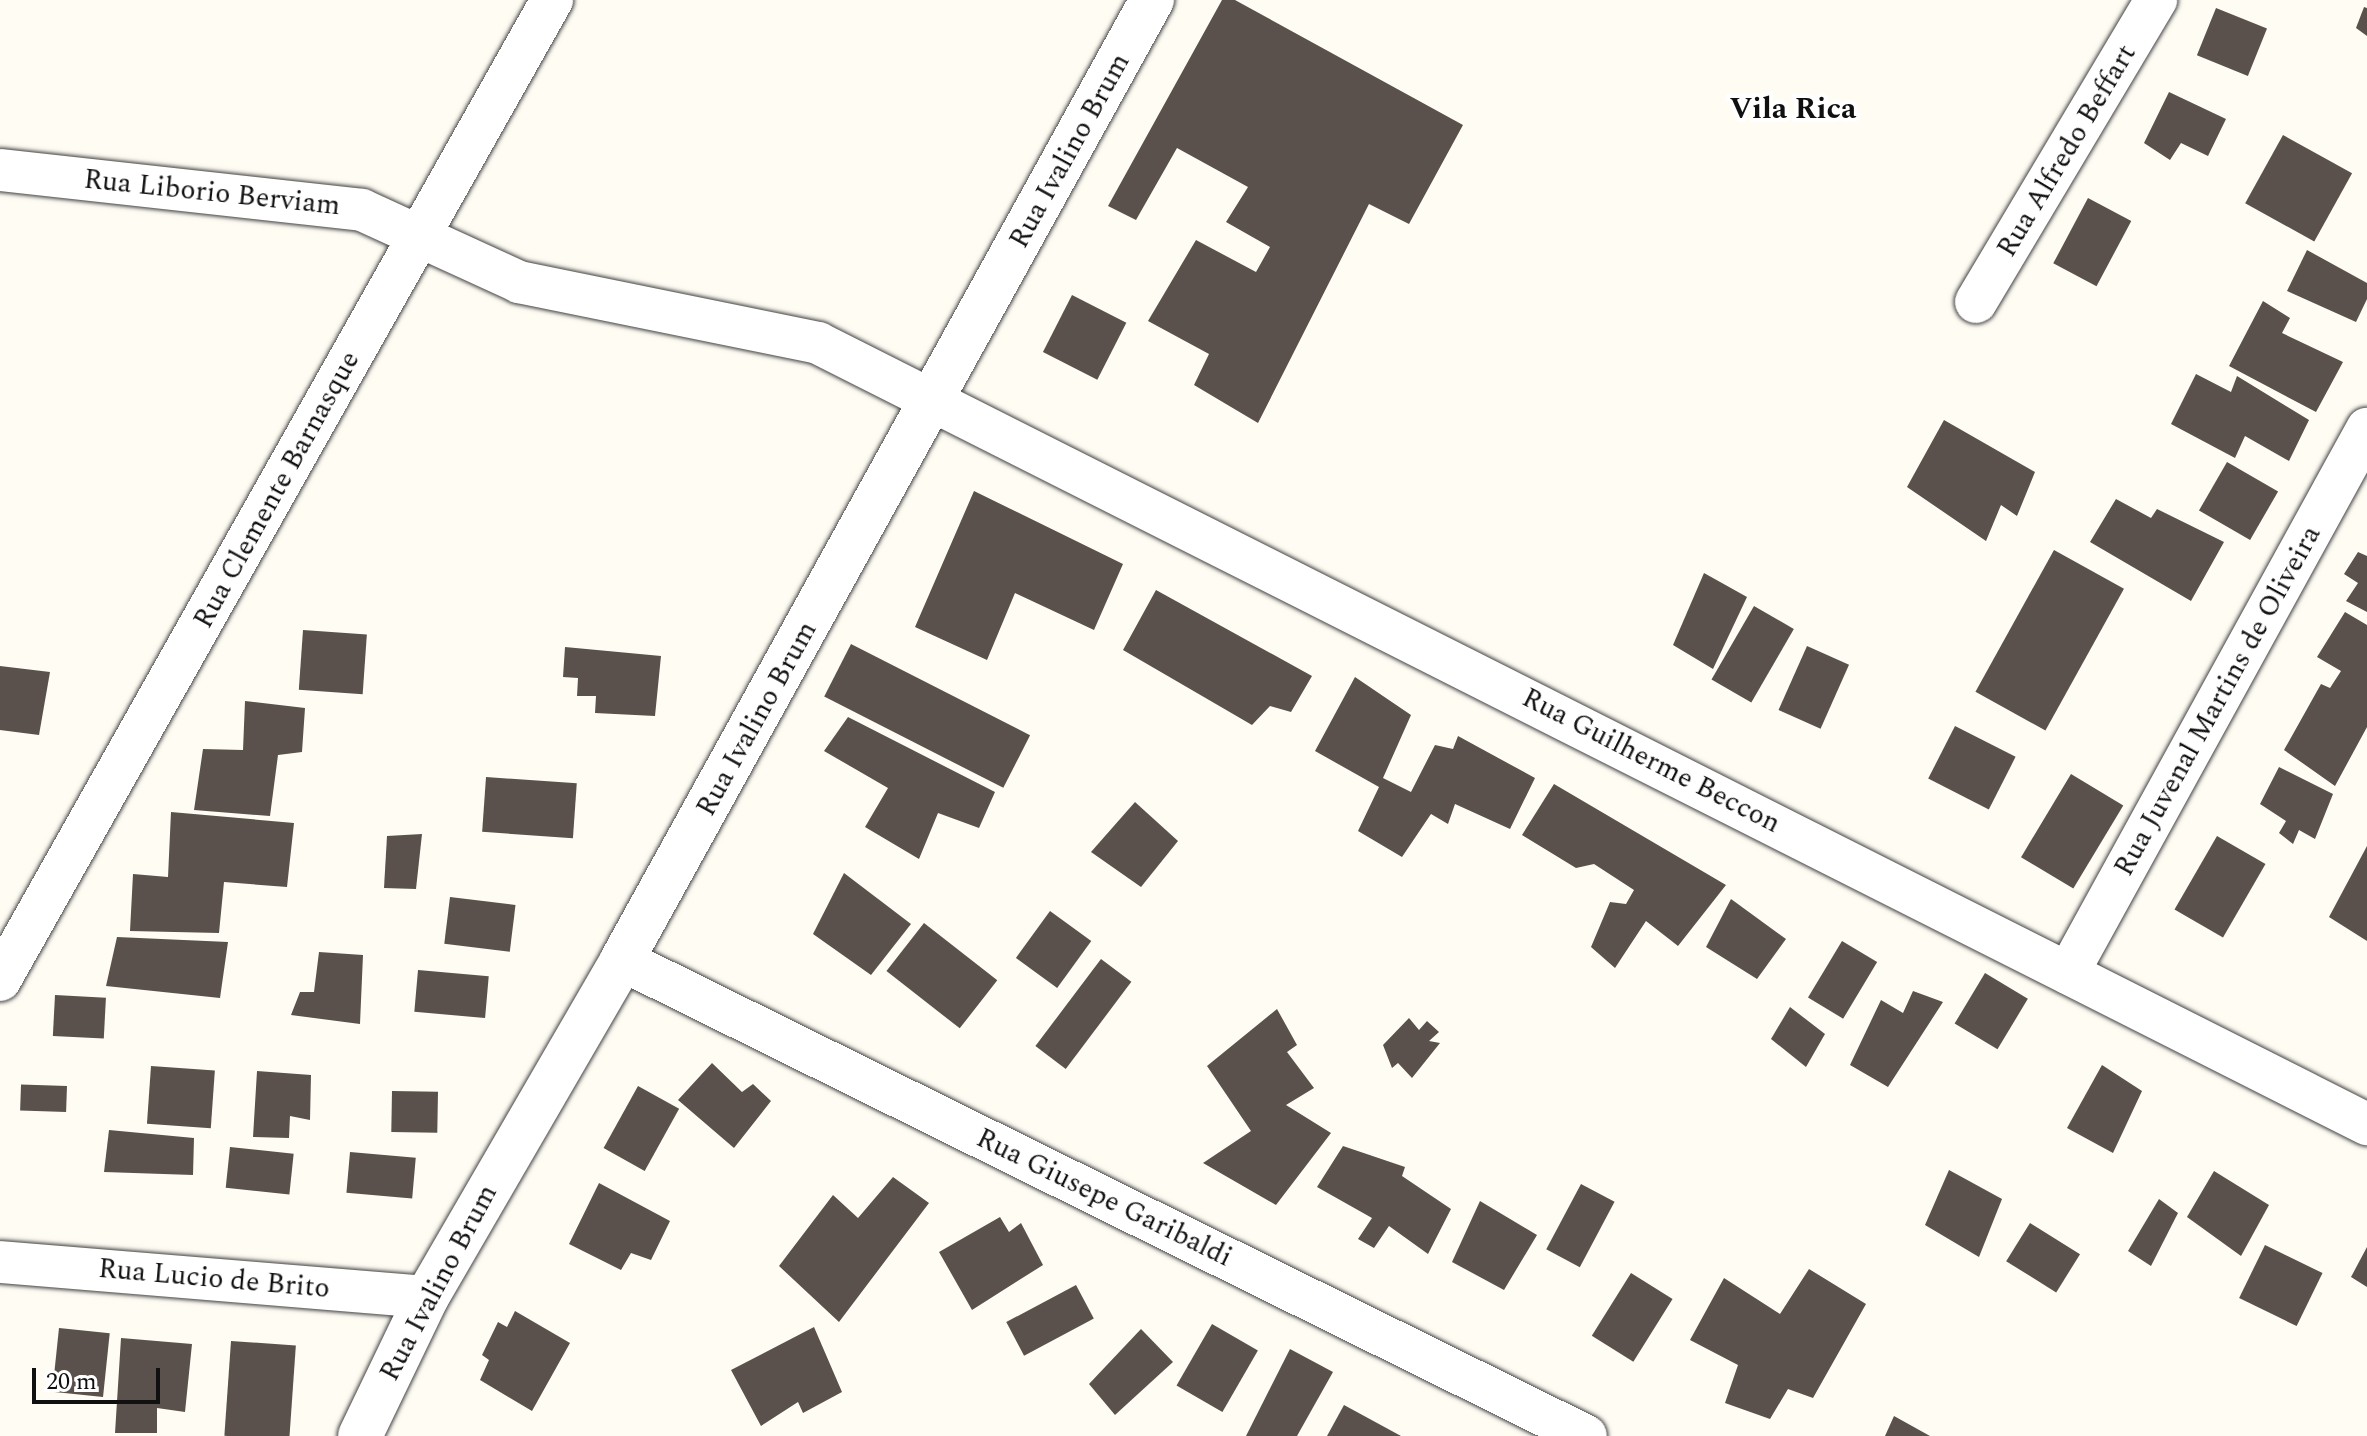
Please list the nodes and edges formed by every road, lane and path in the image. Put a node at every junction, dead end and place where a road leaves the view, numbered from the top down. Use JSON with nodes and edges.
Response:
{"nodes":[{"id":1,"x":552,"y":0,"type":"edge"},
{"id":2,"x":1152,"y":0,"type":"edge"},
{"id":3,"x":2156,"y":0,"type":"edge"},
{"id":4,"x":0,"y":170,"type":"edge"},
{"id":5,"x":419,"y":238,"type":"junction"},
{"id":6,"x":1976,"y":302,"type":"dead end"},
{"id":7,"x":935,"y":398,"type":"junction"},
{"id":8,"x":2367,"y":429,"type":"edge"},
{"id":9,"x":622,"y":960,"type":"junction"},
{"id":10,"x":2068,"y":973,"type":"junction"},
{"id":11,"x":0,"y":980,"type":"edge"},
{"id":12,"x":2367,"y":1124,"type":"edge"},
{"id":13,"x":0,"y":1262,"type":"edge"},
{"id":14,"x":427,"y":1297,"type":"junction"},
{"id":15,"x":360,"y":1436,"type":"edge"},
{"id":16,"x":1586,"y":1436,"type":"edge"}],
"edges":[{"from":1,"to":5,"type":"street","name":"Rua Clemente Barnasque"},
{"from":2,"to":7,"type":"street","name":"Rua Ivalino Brum"},
{"from":3,"to":6,"type":"street","name":"Rua Alfredo Beffart"},
{"from":4,"to":5,"type":"street","name":"Rua Liborio Berviam"},
{"from":5,"to":7,"type":"street","name":"Rua Liborio Berviam"},
{"from":5,"to":11,"type":"street","name":"Rua Clemente Barnasque"},
{"from":7,"to":9,"type":"street","name":"Rua Ivalino Brum"},
{"from":7,"to":10,"type":"street","name":"Rua Guilherme Beccon"},
{"from":8,"to":10,"type":"street","name":"Rua Juvenal Martins de Oliveira"},
{"from":9,"to":14,"type":"street","name":"Rua Ivalino Brum"},
{"from":9,"to":16,"type":"street","name":"Rua Giusepe Garibaldi"},
{"from":10,"to":12,"type":"street","name":"Rua Guilherme Beccon"},
{"from":13,"to":14,"type":"street","name":"Rua Lucio de Brito"},
{"from":14,"to":15,"type":"street","name":"Rua Ivalino Brum"}]}
